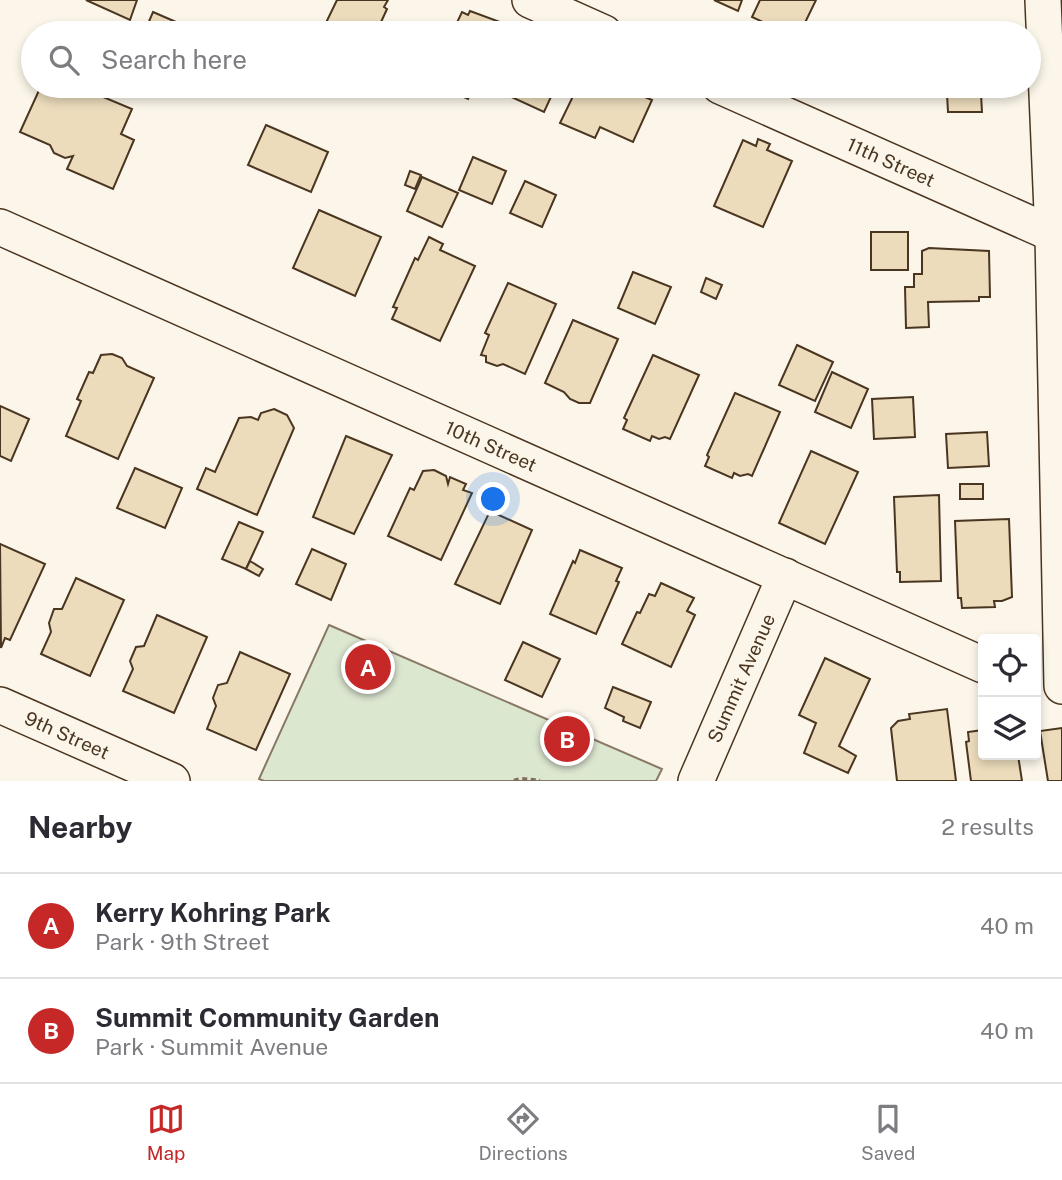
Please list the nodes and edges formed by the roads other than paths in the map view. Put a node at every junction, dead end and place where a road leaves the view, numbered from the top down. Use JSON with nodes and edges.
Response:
{"nodes":[{"id":1,"x":530,"y":0,"type":"edge"},
{"id":2,"x":1043,"y":0,"type":"edge"},
{"id":3,"x":577,"y":21,"type":"edge"},
{"id":4,"x":747,"y":98,"type":"edge"},
{"id":5,"x":0,"y":227,"type":"edge"},
{"id":6,"x":1057,"y":237,"type":"edge"},
{"id":7,"x":785,"y":576,"type":"junction"},
{"id":8,"x":978,"y":663,"type":"edge"},
{"id":9,"x":1041,"y":684,"type":"edge"},
{"id":10,"x":1062,"y":686,"type":"edge"},
{"id":11,"x":0,"y":705,"type":"edge"},
{"id":12,"x":172,"y":781,"type":"edge"},
{"id":13,"x":696,"y":781,"type":"edge"}],
"edges":[{"from":1,"to":3,"type":"street"},
{"from":2,"to":6,"type":"street"},
{"from":4,"to":6,"type":"street","name":"11th Street"},
{"from":5,"to":7,"type":"street","name":"10th Street"},
{"from":6,"to":10,"type":"street"},
{"from":7,"to":8,"type":"street","name":"10th Street"},
{"from":7,"to":13,"type":"street","name":"Summit Avenue"},
{"from":9,"to":10,"type":"street"},
{"from":11,"to":12,"type":"street","name":"9th Street"}]}
